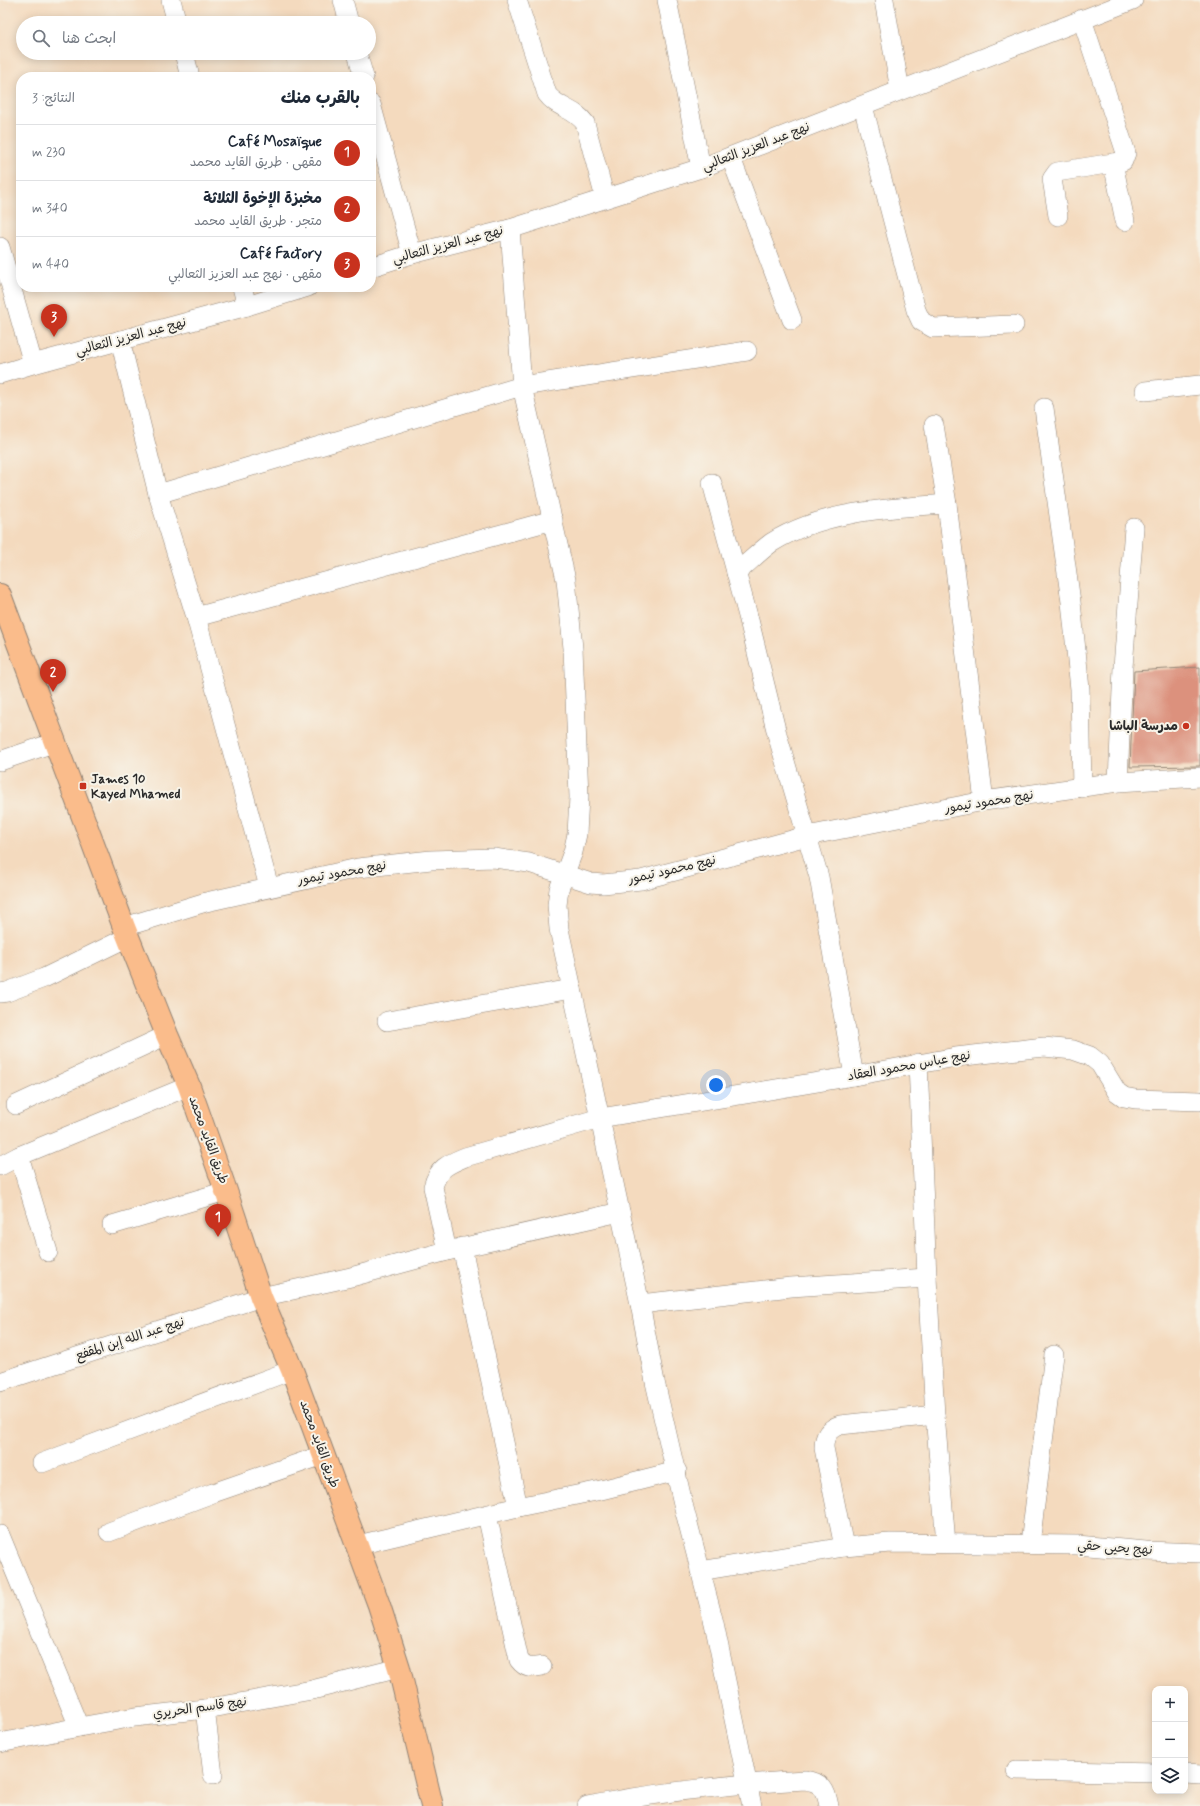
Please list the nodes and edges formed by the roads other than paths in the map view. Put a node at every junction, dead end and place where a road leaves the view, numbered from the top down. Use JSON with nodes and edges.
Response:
{"nodes":[{"id":1,"x":171,"y":0,"type":"edge"},
{"id":2,"x":343,"y":0,"type":"edge"},
{"id":3,"x":517,"y":0,"type":"edge"},
{"id":4,"x":667,"y":0,"type":"edge"},
{"id":5,"x":884,"y":0,"type":"edge"},
{"id":6,"x":1133,"y":0,"type":"edge"},
{"id":7,"x":175,"y":16,"type":"edge"},
{"id":8,"x":347,"y":16,"type":"edge"},
{"id":9,"x":1082,"y":19,"type":"junction"},
{"id":10,"x":186,"y":60,"type":"edge"},
{"id":11,"x":359,"y":60,"type":"edge"},
{"id":12,"x":189,"y":72,"type":"edge"},
{"id":13,"x":363,"y":72,"type":"edge"},
{"id":14,"x":900,"y":90,"type":"junction"},
{"id":15,"x":863,"y":106,"type":"junction"},
{"id":16,"x":376,"y":122,"type":"edge"},
{"id":17,"x":731,"y":158,"type":"junction"},
{"id":18,"x":1113,"y":163,"type":"junction"},
{"id":19,"x":701,"y":168,"type":"junction"},
{"id":20,"x":605,"y":198,"type":"junction"},
{"id":21,"x":1058,"y":216,"type":"dead end"},
{"id":22,"x":1125,"y":221,"type":"dead end"},
{"id":23,"x":510,"y":229,"type":"junction"},
{"id":24,"x":0,"y":247,"type":"edge"},
{"id":25,"x":412,"y":254,"type":"junction"},
{"id":26,"x":376,"y":265,"type":"edge"},
{"id":27,"x":243,"y":292,"type":"edge"},
{"id":28,"x":292,"y":292,"type":"edge"},
{"id":29,"x":247,"y":306,"type":"junction"},
{"id":30,"x":792,"y":320,"type":"dead end"},
{"id":31,"x":1014,"y":325,"type":"dead end"},
{"id":32,"x":120,"y":340,"type":"junction"},
{"id":33,"x":747,"y":351,"type":"dead end"},
{"id":34,"x":33,"y":364,"type":"junction"},
{"id":35,"x":0,"y":374,"type":"edge"},
{"id":36,"x":1200,"y":385,"type":"edge"},
{"id":37,"x":522,"y":386,"type":"junction"},
{"id":38,"x":1145,"y":391,"type":"dead end"},
{"id":39,"x":1044,"y":408,"type":"dead end"},
{"id":40,"x":934,"y":426,"type":"dead end"},
{"id":41,"x":712,"y":483,"type":"dead end"},
{"id":42,"x":158,"y":494,"type":"junction"},
{"id":43,"x":947,"y":504,"type":"junction"},
{"id":44,"x":553,"y":520,"type":"junction"},
{"id":45,"x":1134,"y":528,"type":"dead end"},
{"id":46,"x":736,"y":573,"type":"junction"},
{"id":47,"x":0,"y":595,"type":"edge"},
{"id":48,"x":196,"y":617,"type":"junction"},
{"id":49,"x":56,"y":742,"type":"junction"},
{"id":50,"x":0,"y":761,"type":"edge"},
{"id":51,"x":1200,"y":777,"type":"edge"},
{"id":52,"x":1118,"y":782,"type":"junction"},
{"id":53,"x":1082,"y":788,"type":"junction"},
{"id":54,"x":984,"y":801,"type":"junction"},
{"id":55,"x":807,"y":836,"type":"junction"},
{"id":56,"x":565,"y":873,"type":"junction"},
{"id":57,"x":269,"y":887,"type":"junction"},
{"id":58,"x":126,"y":932,"type":"junction"},
{"id":59,"x":572,"y":989,"type":"junction"},
{"id":60,"x":0,"y":993,"type":"edge"},
{"id":61,"x":388,"y":1021,"type":"dead end"},
{"id":62,"x":167,"y":1035,"type":"junction"},
{"id":63,"x":918,"y":1064,"type":"junction"},
{"id":64,"x":854,"y":1076,"type":"junction"},
{"id":65,"x":189,"y":1086,"type":"junction"},
{"id":66,"x":1200,"y":1101,"type":"edge"},
{"id":67,"x":16,"y":1105,"type":"dead end"},
{"id":68,"x":600,"y":1118,"type":"junction"},
{"id":69,"x":19,"y":1156,"type":"junction"},
{"id":70,"x":0,"y":1166,"type":"edge"},
{"id":71,"x":226,"y":1191,"type":"junction"},
{"id":72,"x":620,"y":1212,"type":"junction"},
{"id":73,"x":112,"y":1225,"type":"dead end"},
{"id":74,"x":455,"y":1249,"type":"junction"},
{"id":75,"x":48,"y":1252,"type":"dead end"},
{"id":76,"x":927,"y":1278,"type":"junction"},
{"id":77,"x":261,"y":1296,"type":"junction"},
{"id":78,"x":640,"y":1304,"type":"junction"},
{"id":79,"x":1054,"y":1355,"type":"dead end"},
{"id":80,"x":292,"y":1370,"type":"junction"},
{"id":81,"x":0,"y":1382,"type":"edge"},
{"id":82,"x":935,"y":1414,"type":"junction"},
{"id":83,"x":323,"y":1455,"type":"junction"},
{"id":84,"x":42,"y":1463,"type":"dead end"},
{"id":85,"x":677,"y":1471,"type":"junction"},
{"id":86,"x":518,"y":1507,"type":"junction"},
{"id":87,"x":487,"y":1515,"type":"junction"},
{"id":88,"x":109,"y":1532,"type":"dead end"},
{"id":89,"x":0,"y":1536,"type":"edge"},
{"id":90,"x":946,"y":1543,"type":"junction"},
{"id":91,"x":1030,"y":1544,"type":"junction"},
{"id":92,"x":358,"y":1545,"type":"junction"},
{"id":93,"x":844,"y":1546,"type":"junction"},
{"id":94,"x":1200,"y":1553,"type":"edge"},
{"id":95,"x":700,"y":1571,"type":"junction"},
{"id":96,"x":542,"y":1666,"type":"dead end"},
{"id":97,"x":399,"y":1668,"type":"junction"},
{"id":98,"x":206,"y":1709,"type":"junction"},
{"id":99,"x":79,"y":1727,"type":"junction"},
{"id":100,"x":0,"y":1743,"type":"edge"},
{"id":101,"x":1016,"y":1770,"type":"dead end"},
{"id":102,"x":1152,"y":1774,"type":"edge"},
{"id":103,"x":1188,"y":1774,"type":"edge"},
{"id":104,"x":213,"y":1775,"type":"dead end"},
{"id":105,"x":1200,"y":1775,"type":"edge"},
{"id":106,"x":748,"y":1783,"type":"junction"},
{"id":107,"x":432,"y":1806,"type":"edge"},
{"id":108,"x":587,"y":1806,"type":"edge"},
{"id":109,"x":752,"y":1806,"type":"edge"},
{"id":110,"x":829,"y":1806,"type":"edge"}],
"edges":[{"from":1,"to":7,"type":"street"},
{"from":2,"to":8,"type":"street"},
{"from":3,"to":20,"type":"street"},
{"from":4,"to":19,"type":"street"},
{"from":5,"to":14,"type":"street"},
{"from":6,"to":9,"type":"street","name":"نهج عبد العزيز الثعالبي"},
{"from":9,"to":14,"type":"street","name":"نهج عبد العزيز الثعالبي"},
{"from":9,"to":18,"type":"street"},
{"from":10,"to":12,"type":"street"},
{"from":11,"to":13,"type":"street"},
{"from":14,"to":15,"type":"street","name":"نهج عبد العزيز الثعالبي"},
{"from":15,"to":17,"type":"street","name":"نهج عبد العزيز الثعالبي"},
{"from":15,"to":31,"type":"street"},
{"from":16,"to":25,"type":"street"},
{"from":17,"to":19,"type":"street","name":"نهج عبد العزيز الثعالبي"},
{"from":17,"to":30,"type":"street"},
{"from":18,"to":21,"type":"street"},
{"from":18,"to":22,"type":"street"},
{"from":19,"to":20,"type":"street","name":"نهج عبد العزيز الثعالبي"},
{"from":20,"to":23,"type":"street","name":"نهج عبد العزيز الثعالبي"},
{"from":23,"to":25,"type":"street","name":"نهج عبد العزيز الثعالبي"},
{"from":23,"to":37,"type":"street"},
{"from":24,"to":34,"type":"street"},
{"from":25,"to":26,"type":"street","name":"نهج عبد العزيز الثعالبي"},
{"from":27,"to":29,"type":"street"},
{"from":28,"to":29,"type":"street","name":"نهج عبد العزيز الثعالبي"},
{"from":29,"to":32,"type":"street","name":"نهج عبد العزيز الثعالبي"},
{"from":32,"to":34,"type":"street","name":"نهج عبد العزيز الثعالبي"},
{"from":32,"to":42,"type":"street"},
{"from":33,"to":37,"type":"street"},
{"from":34,"to":35,"type":"street","name":"نهج عبد العزيز الثعالبي"},
{"from":36,"to":38,"type":"street"},
{"from":37,"to":42,"type":"street"},
{"from":37,"to":44,"type":"street"},
{"from":39,"to":53,"type":"street"},
{"from":40,"to":43,"type":"street"},
{"from":41,"to":46,"type":"street"},
{"from":42,"to":48,"type":"street"},
{"from":43,"to":46,"type":"street"},
{"from":43,"to":54,"type":"street"},
{"from":44,"to":48,"type":"street"},
{"from":44,"to":56,"type":"street"},
{"from":45,"to":52,"type":"street"},
{"from":46,"to":55,"type":"street"},
{"from":47,"to":49,"type":"main road","name":"طريق القايد محمد"},
{"from":48,"to":57,"type":"street"},
{"from":49,"to":50,"type":"street"},
{"from":49,"to":58,"type":"main road","name":"طريق القايد محمد"},
{"from":51,"to":52,"type":"street","name":"نهج محمود تيمور"},
{"from":52,"to":53,"type":"street","name":"نهج محمود تيمور"},
{"from":53,"to":54,"type":"street","name":"نهج محمود تيمور"},
{"from":54,"to":55,"type":"street","name":"نهج محمود تيمور"},
{"from":55,"to":56,"type":"street","name":"نهج محمود تيمور"},
{"from":55,"to":64,"type":"street"},
{"from":56,"to":57,"type":"street","name":"نهج محمود تيمور"},
{"from":56,"to":59,"type":"street"},
{"from":57,"to":58,"type":"street","name":"نهج محمود تيمور"},
{"from":58,"to":60,"type":"street","name":"نهج محمود تيمور"},
{"from":58,"to":62,"type":"main road","name":"طريق القايد محمد"},
{"from":59,"to":61,"type":"street"},
{"from":59,"to":68,"type":"street"},
{"from":62,"to":65,"type":"main road","name":"طريق القايد محمد"},
{"from":62,"to":67,"type":"street"},
{"from":63,"to":64,"type":"street","name":"نهج عباس محمود العقاد"},
{"from":63,"to":66,"type":"street","name":"نهج عباس محمود العقاد"},
{"from":63,"to":76,"type":"street"},
{"from":64,"to":68,"type":"street","name":"نهج عباس محمود العقاد"},
{"from":65,"to":69,"type":"street"},
{"from":65,"to":71,"type":"main road","name":"طريق القايد محمد"},
{"from":68,"to":72,"type":"street"},
{"from":68,"to":74,"type":"street","name":"نهج عباس محمود العقاد"},
{"from":69,"to":70,"type":"street"},
{"from":69,"to":75,"type":"street"},
{"from":71,"to":73,"type":"street"},
{"from":71,"to":77,"type":"main road","name":"طريق القايد محمد"},
{"from":72,"to":74,"type":"street","name":"نهج عبد الله إبن المقفع"},
{"from":72,"to":78,"type":"street"},
{"from":74,"to":77,"type":"street","name":"نهج عبد الله إبن المقفع"},
{"from":74,"to":86,"type":"street","name":"نهج عباس محمود العقاد"},
{"from":76,"to":78,"type":"street"},
{"from":76,"to":82,"type":"street"},
{"from":77,"to":80,"type":"main road","name":"طريق القايد محمد"},
{"from":77,"to":81,"type":"street","name":"نهج عبد الله إبن المقفع"},
{"from":78,"to":85,"type":"street"},
{"from":79,"to":91,"type":"street"},
{"from":80,"to":83,"type":"main road","name":"طريق القايد محمد"},
{"from":80,"to":84,"type":"street"},
{"from":82,"to":90,"type":"street"},
{"from":82,"to":93,"type":"street"},
{"from":83,"to":88,"type":"street"},
{"from":83,"to":92,"type":"main road","name":"طريق القايد محمد"},
{"from":85,"to":86,"type":"street"},
{"from":85,"to":95,"type":"street"},
{"from":86,"to":87,"type":"street"},
{"from":87,"to":92,"type":"street"},
{"from":87,"to":96,"type":"street"},
{"from":89,"to":99,"type":"street"},
{"from":90,"to":91,"type":"street","name":"نهج يحيى حقي"},
{"from":90,"to":93,"type":"street","name":"نهج يحيى حقي"},
{"from":91,"to":94,"type":"street","name":"نهج يحيى حقي"},
{"from":92,"to":97,"type":"main road","name":"طريق القايد محمد"},
{"from":93,"to":95,"type":"street","name":"نهج يحيى حقي"},
{"from":95,"to":106,"type":"street"},
{"from":97,"to":98,"type":"street","name":"نهج قاسم الحريري"},
{"from":97,"to":107,"type":"main road","name":"طريق القايد محمد"},
{"from":98,"to":99,"type":"street","name":"نهج قاسم الحريري"},
{"from":98,"to":104,"type":"street"},
{"from":99,"to":100,"type":"street","name":"نهج قاسم الحريري"},
{"from":101,"to":102,"type":"street"},
{"from":103,"to":105,"type":"street"},
{"from":106,"to":108,"type":"street"},
{"from":106,"to":109,"type":"street"},
{"from":106,"to":110,"type":"street"}]}
